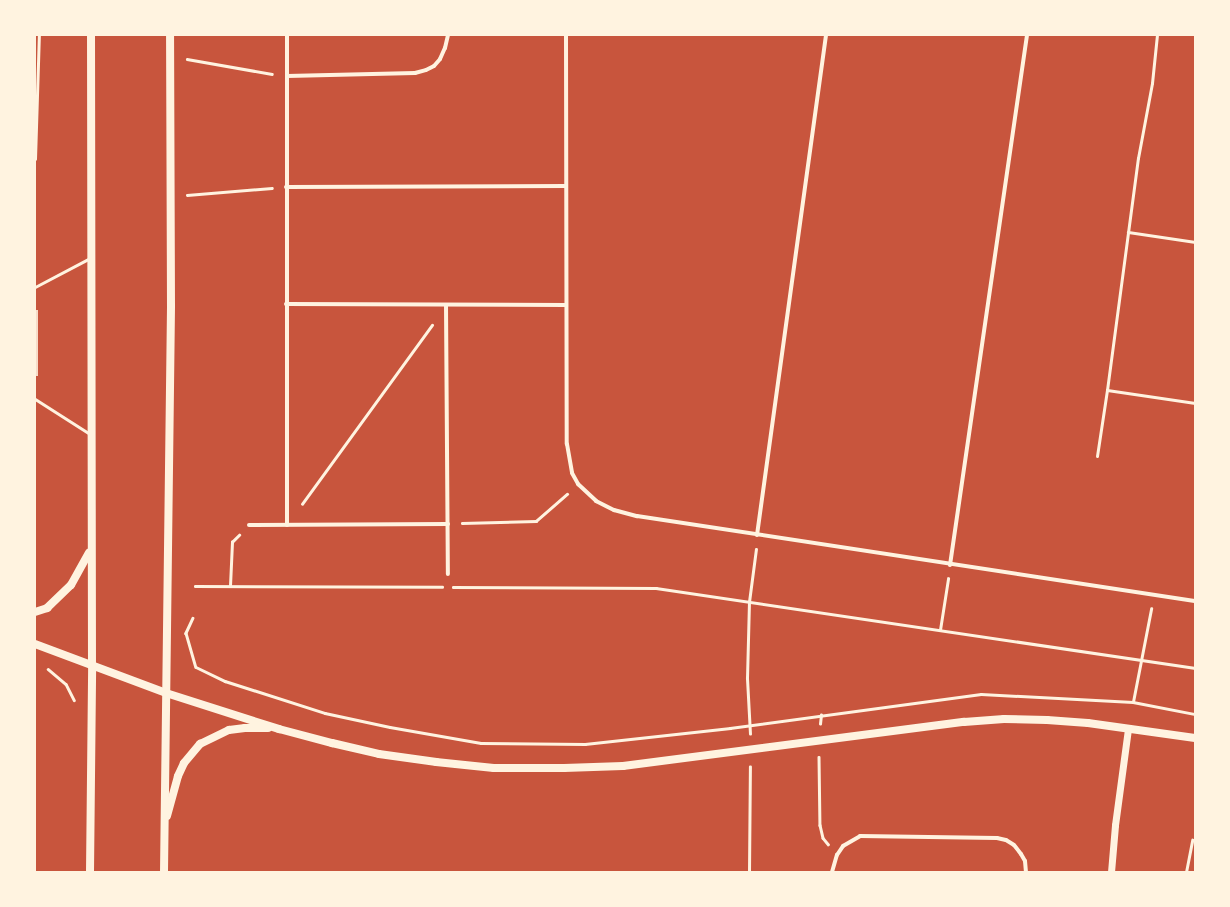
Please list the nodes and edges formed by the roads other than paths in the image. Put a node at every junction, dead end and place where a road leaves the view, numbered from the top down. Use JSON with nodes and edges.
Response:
{"nodes":[{"id":1,"x":39,"y":35,"type":"edge"},
{"id":2,"x":91,"y":35,"type":"edge"},
{"id":3,"x":170,"y":35,"type":"edge"},
{"id":4,"x":287,"y":35,"type":"edge"},
{"id":5,"x":448,"y":35,"type":"edge"},
{"id":6,"x":566,"y":35,"type":"edge"},
{"id":7,"x":826,"y":35,"type":"edge"},
{"id":8,"x":1027,"y":35,"type":"edge"},
{"id":9,"x":1157,"y":35,"type":"edge"},
{"id":10,"x":37,"y":59,"type":"edge"},
{"id":11,"x":287,"y":76,"type":"junction"},
{"id":12,"x":35,"y":159,"type":"edge"},
{"id":13,"x":566,"y":186,"type":"junction"},
{"id":14,"x":286,"y":187,"type":"junction"},
{"id":15,"x":1128,"y":232,"type":"junction"},
{"id":16,"x":1195,"y":242,"type":"edge"},
{"id":17,"x":92,"y":256,"type":"junction"},
{"id":18,"x":35,"y":287,"type":"edge"},
{"id":19,"x":286,"y":304,"type":"junction"},
{"id":20,"x":446,"y":305,"type":"junction"},
{"id":21,"x":566,"y":305,"type":"junction"},
{"id":22,"x":1107,"y":390,"type":"junction"},
{"id":23,"x":35,"y":399,"type":"edge"},
{"id":24,"x":1195,"y":403,"type":"edge"},
{"id":25,"x":90,"y":434,"type":"junction"},
{"id":26,"x":1097,"y":456,"type":"dead end"},
{"id":27,"x":448,"y":524,"type":"junction"},
{"id":28,"x":249,"y":525,"type":"road end"},
{"id":29,"x":287,"y":525,"type":"junction"},
{"id":30,"x":757,"y":535,"type":"junction"},
{"id":31,"x":90,"y":552,"type":"junction"},
{"id":32,"x":950,"y":565,"type":"junction"},
{"id":33,"x":448,"y":574,"type":"dead end"},
{"id":34,"x":1195,"y":601,"type":"edge"},
{"id":35,"x":35,"y":612,"type":"edge"},
{"id":36,"x":35,"y":644,"type":"edge"},
{"id":37,"x":92,"y":666,"type":"junction"},
{"id":38,"x":166,"y":693,"type":"junction"},
{"id":39,"x":279,"y":729,"type":"junction"},
{"id":40,"x":1128,"y":729,"type":"junction"},
{"id":41,"x":1195,"y":738,"type":"edge"},
{"id":42,"x":164,"y":828,"type":"junction"},
{"id":43,"x":1192,"y":840,"type":"dead end"},
{"id":44,"x":90,"y":872,"type":"edge"},
{"id":45,"x":164,"y":872,"type":"edge"},
{"id":46,"x":832,"y":872,"type":"edge"},
{"id":47,"x":1026,"y":872,"type":"edge"},
{"id":48,"x":1111,"y":872,"type":"edge"},
{"id":49,"x":1186,"y":872,"type":"edge"}],
"edges":[{"from":1,"to":10,"type":"lane"},
{"from":2,"to":17,"type":"main road"},
{"from":3,"to":38,"type":"main road"},
{"from":4,"to":11,"type":"street"},
{"from":5,"to":11,"type":"street"},
{"from":6,"to":13,"type":"street"},
{"from":7,"to":30,"type":"street"},
{"from":8,"to":32,"type":"street"},
{"from":9,"to":15,"type":"lane"},
{"from":10,"to":12,"type":"lane"},
{"from":11,"to":14,"type":"street"},
{"from":13,"to":14,"type":"street"},
{"from":13,"to":21,"type":"street"},
{"from":14,"to":19,"type":"street"},
{"from":15,"to":16,"type":"lane"},
{"from":15,"to":22,"type":"lane"},
{"from":17,"to":18,"type":"lane"},
{"from":17,"to":25,"type":"main road"},
{"from":19,"to":20,"type":"street"},
{"from":19,"to":29,"type":"street"},
{"from":20,"to":21,"type":"street"},
{"from":20,"to":27,"type":"street"},
{"from":21,"to":30,"type":"street"},
{"from":22,"to":24,"type":"lane"},
{"from":22,"to":26,"type":"lane"},
{"from":23,"to":25,"type":"lane"},
{"from":25,"to":31,"type":"main road"},
{"from":27,"to":29,"type":"street"},
{"from":27,"to":33,"type":"street"},
{"from":28,"to":29,"type":"street"},
{"from":30,"to":32,"type":"street"},
{"from":31,"to":35,"type":"main road"},
{"from":31,"to":37,"type":"main road"},
{"from":32,"to":34,"type":"street"},
{"from":36,"to":37,"type":"main road"},
{"from":37,"to":38,"type":"main road"},
{"from":37,"to":44,"type":"main road"},
{"from":38,"to":39,"type":"main road"},
{"from":38,"to":42,"type":"main road"},
{"from":39,"to":40,"type":"main road"},
{"from":39,"to":42,"type":"main road"},
{"from":40,"to":41,"type":"main road"},
{"from":40,"to":48,"type":"street"},
{"from":42,"to":45,"type":"main road"},
{"from":43,"to":49,"type":"lane"},
{"from":46,"to":47,"type":"street"}]}
